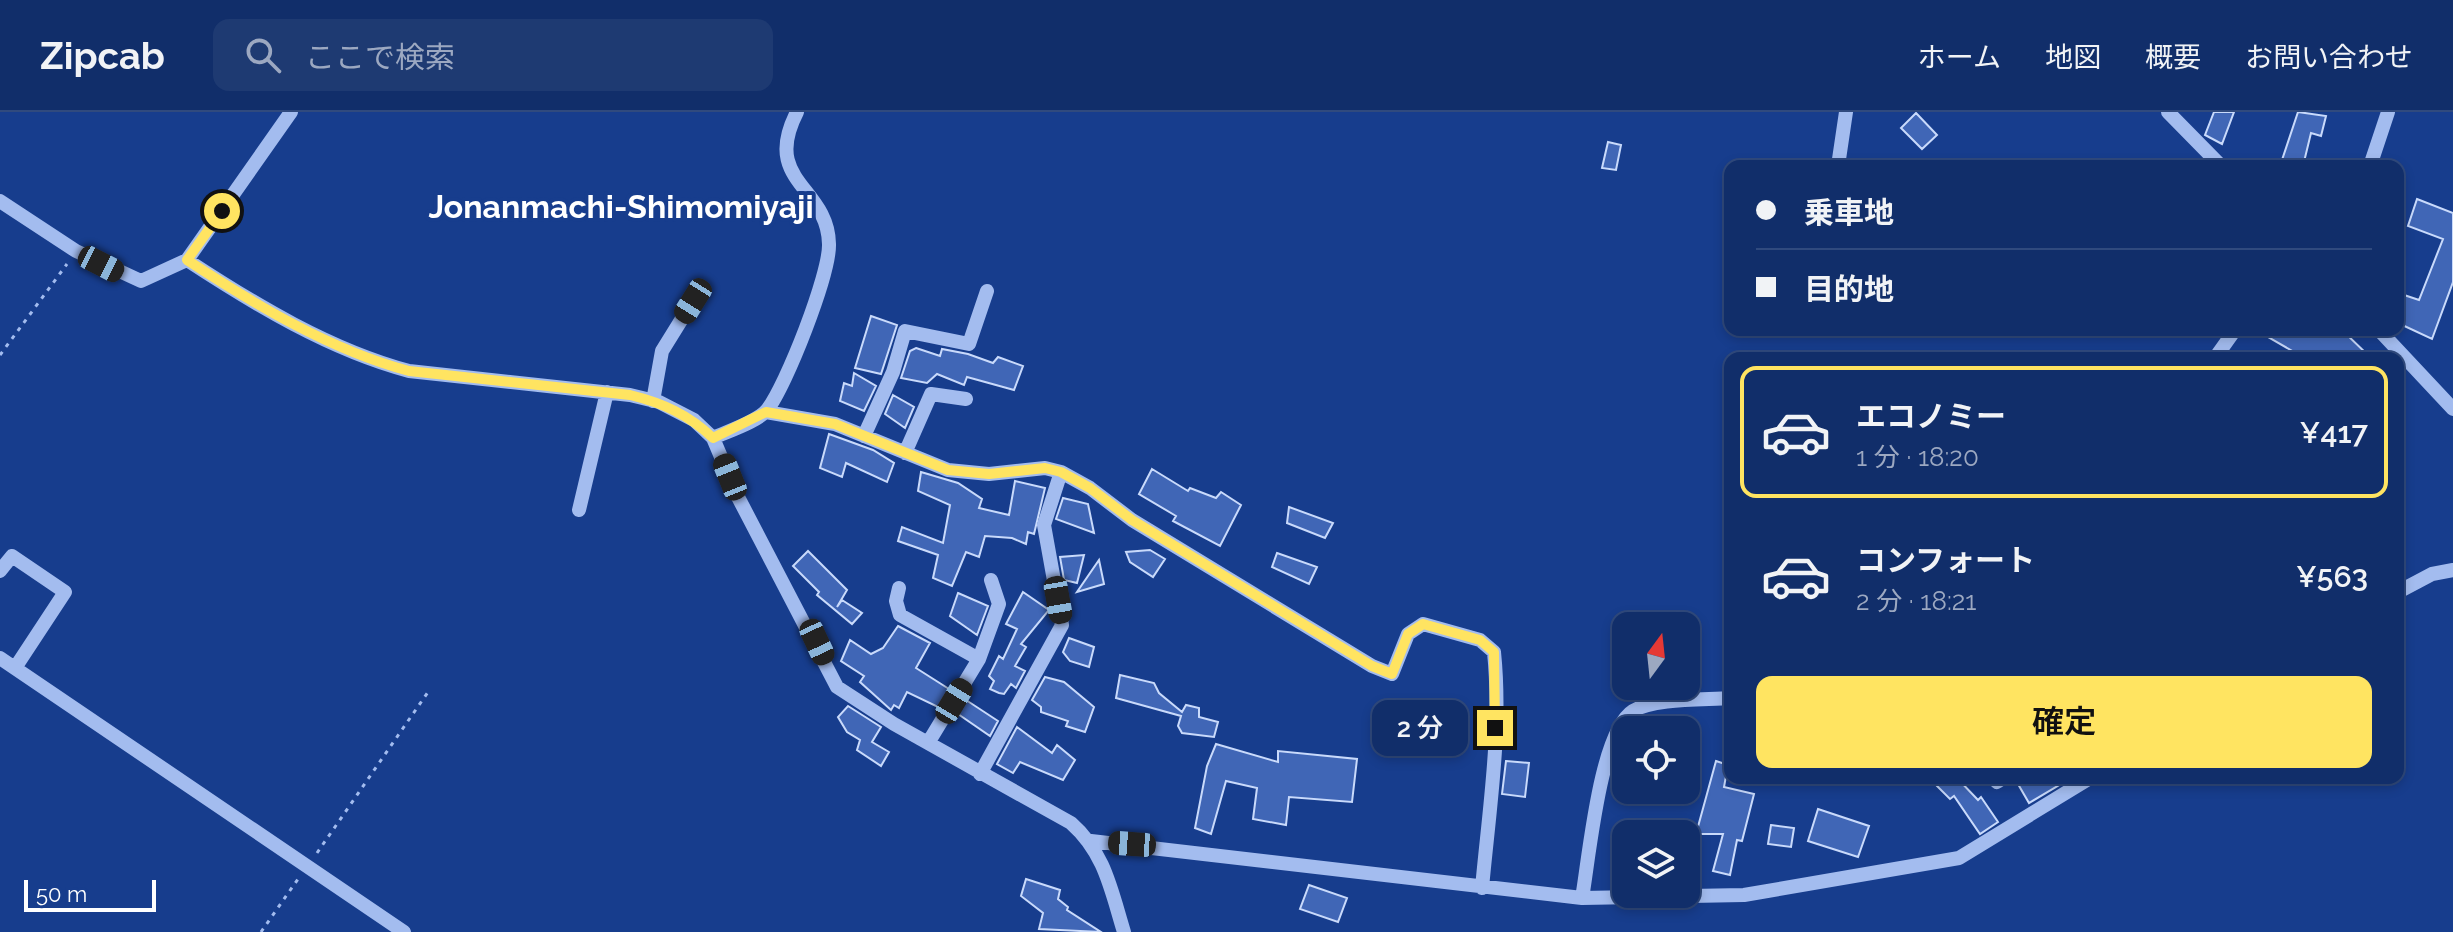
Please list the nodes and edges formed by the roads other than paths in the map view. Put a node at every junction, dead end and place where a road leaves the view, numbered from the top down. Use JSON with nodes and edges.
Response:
{"nodes":[{"id":1,"x":291,"y":112,"type":"edge"},
{"id":2,"x":797,"y":112,"type":"edge"},
{"id":3,"x":1846,"y":112,"type":"edge"},
{"id":4,"x":2168,"y":112,"type":"edge"},
{"id":5,"x":2388,"y":112,"type":"edge"},
{"id":6,"x":1839,"y":160,"type":"edge"},
{"id":7,"x":2215,"y":160,"type":"edge"},
{"id":8,"x":2372,"y":160,"type":"edge"},
{"id":9,"x":0,"y":201,"type":"edge"},
{"id":10,"x":187,"y":260,"type":"junction"},
{"id":11,"x":987,"y":291,"type":"dead end"},
{"id":12,"x":693,"y":301,"type":"dead end"},
{"id":13,"x":2385,"y":336,"type":"edge"},
{"id":14,"x":2400,"y":352,"type":"edge"},
{"id":15,"x":2404,"y":357,"type":"edge"},
{"id":16,"x":607,"y":392,"type":"junction"},
{"id":17,"x":966,"y":399,"type":"dead end"},
{"id":18,"x":653,"y":401,"type":"junction"},
{"id":19,"x":2453,"y":409,"type":"edge"},
{"id":20,"x":766,"y":412,"type":"junction"},
{"id":21,"x":864,"y":436,"type":"junction"},
{"id":22,"x":713,"y":438,"type":"junction"},
{"id":23,"x":905,"y":453,"type":"junction"},
{"id":24,"x":1061,"y":472,"type":"junction"},
{"id":25,"x":579,"y":510,"type":"dead end"},
{"id":26,"x":2453,"y":570,"type":"edge"},
{"id":27,"x":0,"y":571,"type":"edge"},
{"id":28,"x":991,"y":580,"type":"dead end"},
{"id":29,"x":899,"y":588,"type":"dead end"},
{"id":30,"x":2404,"y":589,"type":"edge"},
{"id":31,"x":979,"y":659,"type":"junction"},
{"id":32,"x":5,"y":665,"type":"edge"},
{"id":33,"x":1724,"y":699,"type":"edge"},
{"id":34,"x":928,"y":743,"type":"junction"},
{"id":35,"x":980,"y":774,"type":"junction"},
{"id":36,"x":2080,"y":784,"type":"edge"},
{"id":37,"x":1091,"y":841,"type":"junction"},
{"id":38,"x":1482,"y":888,"type":"junction"},
{"id":39,"x":1582,"y":898,"type":"junction"},
{"id":40,"x":404,"y":932,"type":"edge"},
{"id":41,"x":1124,"y":932,"type":"edge"}],
"edges":[{"from":1,"to":10,"type":"street"},
{"from":2,"to":20,"type":"street"},
{"from":3,"to":6,"type":"street"},
{"from":4,"to":7,"type":"street"},
{"from":5,"to":8,"type":"street"},
{"from":9,"to":10,"type":"street"},
{"from":10,"to":16,"type":"street"},
{"from":11,"to":21,"type":"street"},
{"from":12,"to":18,"type":"street"},
{"from":13,"to":14,"type":"street"},
{"from":15,"to":19,"type":"street"},
{"from":16,"to":18,"type":"street"},
{"from":16,"to":25,"type":"street"},
{"from":17,"to":23,"type":"street"},
{"from":18,"to":22,"type":"street"},
{"from":20,"to":21,"type":"street"},
{"from":20,"to":22,"type":"street"},
{"from":21,"to":23,"type":"street"},
{"from":22,"to":34,"type":"street"},
{"from":23,"to":24,"type":"street"},
{"from":24,"to":35,"type":"street"},
{"from":24,"to":38,"type":"street"},
{"from":26,"to":30,"type":"street"},
{"from":27,"to":32,"type":"street"},
{"from":28,"to":31,"type":"street"},
{"from":29,"to":31,"type":"street"},
{"from":31,"to":34,"type":"street"},
{"from":32,"to":40,"type":"street"},
{"from":33,"to":39,"type":"street"},
{"from":34,"to":35,"type":"street"},
{"from":35,"to":37,"type":"street"},
{"from":36,"to":39,"type":"street"},
{"from":37,"to":38,"type":"street"},
{"from":37,"to":41,"type":"street"},
{"from":38,"to":39,"type":"street"}]}
